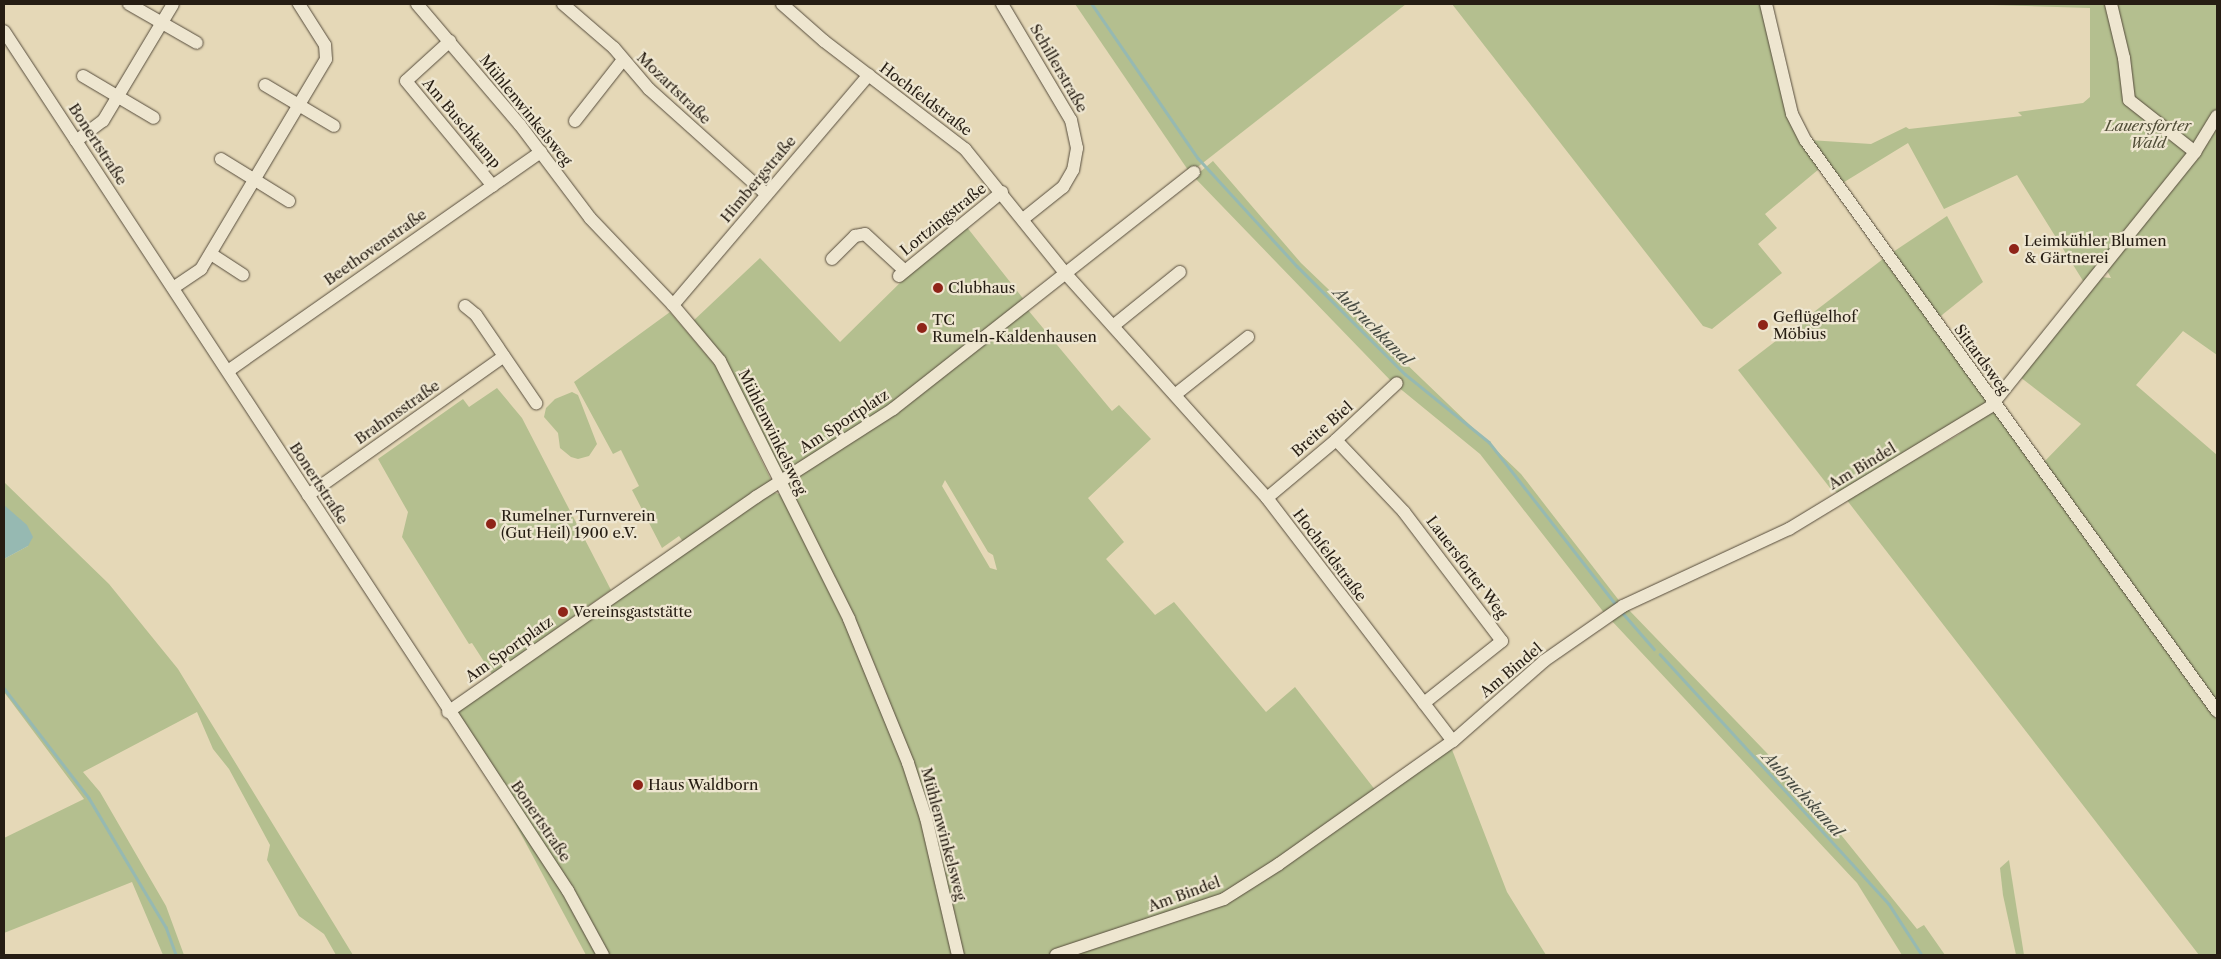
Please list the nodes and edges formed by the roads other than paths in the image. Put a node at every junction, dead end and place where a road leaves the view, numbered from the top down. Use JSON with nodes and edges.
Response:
{"nodes":[{"id":1,"x":129,"y":4,"type":"edge"},
{"id":2,"x":173,"y":4,"type":"edge"},
{"id":3,"x":299,"y":4,"type":"edge"},
{"id":4,"x":417,"y":4,"type":"edge"},
{"id":5,"x":563,"y":4,"type":"edge"},
{"id":6,"x":782,"y":4,"type":"edge"},
{"id":7,"x":1002,"y":4,"type":"edge"},
{"id":8,"x":1766,"y":4,"type":"edge"},
{"id":9,"x":2111,"y":4,"type":"edge"},
{"id":10,"x":162,"y":23,"type":"junction"},
{"id":11,"x":4,"y":31,"type":"edge"},
{"id":12,"x":450,"y":41,"type":"junction"},
{"id":13,"x":197,"y":43,"type":"dead end"},
{"id":14,"x":622,"y":60,"type":"junction"},
{"id":15,"x":869,"y":75,"type":"junction"},
{"id":16,"x":83,"y":76,"type":"dead end"},
{"id":17,"x":265,"y":84,"type":"dead end"},
{"id":18,"x":118,"y":97,"type":"junction"},
{"id":19,"x":301,"y":106,"type":"junction"},
{"id":20,"x":2217,"y":116,"type":"edge"},
{"id":21,"x":154,"y":118,"type":"dead end"},
{"id":22,"x":575,"y":120,"type":"dead end"},
{"id":23,"x":334,"y":126,"type":"dead end"},
{"id":24,"x":76,"y":141,"type":"junction"},
{"id":25,"x":541,"y":152,"type":"junction"},
{"id":26,"x":2195,"y":152,"type":"junction"},
{"id":27,"x":221,"y":159,"type":"dead end"},
{"id":28,"x":1194,"y":172,"type":"dead end"},
{"id":29,"x":256,"y":181,"type":"junction"},
{"id":30,"x":493,"y":186,"type":"junction"},
{"id":31,"x":1002,"y":192,"type":"junction"},
{"id":32,"x":766,"y":194,"type":"junction"},
{"id":33,"x":290,"y":201,"type":"dead end"},
{"id":34,"x":1023,"y":219,"type":"junction"},
{"id":35,"x":211,"y":254,"type":"junction"},
{"id":36,"x":832,"y":259,"type":"dead end"},
{"id":37,"x":1180,"y":272,"type":"dead end"},
{"id":38,"x":1066,"y":274,"type":"junction"},
{"id":39,"x":243,"y":275,"type":"dead end"},
{"id":40,"x":174,"y":288,"type":"junction"},
{"id":41,"x":465,"y":306,"type":"dead end"},
{"id":42,"x":673,"y":306,"type":"junction"},
{"id":43,"x":1113,"y":326,"type":"junction"},
{"id":44,"x":1248,"y":337,"type":"dead end"},
{"id":45,"x":504,"y":356,"type":"junction"},
{"id":46,"x":228,"y":370,"type":"junction"},
{"id":47,"x":1397,"y":383,"type":"dead end"},
{"id":48,"x":1176,"y":394,"type":"junction"},
{"id":49,"x":536,"y":403,"type":"dead end"},
{"id":50,"x":1992,"y":405,"type":"junction"},
{"id":51,"x":1336,"y":440,"type":"junction"},
{"id":52,"x":779,"y":483,"type":"junction"},
{"id":53,"x":308,"y":494,"type":"junction"},
{"id":54,"x":1267,"y":498,"type":"junction"},
{"id":55,"x":1424,"y":704,"type":"junction"},
{"id":56,"x":448,"y":712,"type":"junction"},
{"id":57,"x":2217,"y":712,"type":"edge"},
{"id":58,"x":1453,"y":741,"type":"junction"},
{"id":59,"x":603,"y":955,"type":"edge"},
{"id":60,"x":958,"y":955,"type":"edge"},
{"id":61,"x":1056,"y":955,"type":"edge"}],
"edges":[{"from":1,"to":10,"type":"street"},
{"from":2,"to":10,"type":"street"},
{"from":3,"to":19,"type":"street"},
{"from":4,"to":12,"type":"street","name":"Mühlenwinkelsweg"},
{"from":5,"to":14,"type":"street","name":"Mozartstraße"},
{"from":6,"to":15,"type":"street","name":"Hochfeldstraße"},
{"from":7,"to":34,"type":"street","name":"Schillerstraße"},
{"from":8,"to":50,"type":"street","name":"Sittardsweg"},
{"from":9,"to":26,"type":"street"},
{"from":10,"to":13,"type":"street"},
{"from":10,"to":18,"type":"street"},
{"from":11,"to":24,"type":"street","name":"Bonertstraße"},
{"from":12,"to":25,"type":"street","name":"Mühlenwinkelsweg"},
{"from":12,"to":30,"type":"street","name":"Am Buschkamp"},
{"from":14,"to":22,"type":"street"},
{"from":14,"to":32,"type":"street","name":"Mozartstraße"},
{"from":15,"to":31,"type":"street","name":"Hochfeldstraße"},
{"from":15,"to":32,"type":"street","name":"Himbergstraße"},
{"from":16,"to":18,"type":"street"},
{"from":17,"to":19,"type":"street"},
{"from":18,"to":21,"type":"street"},
{"from":18,"to":24,"type":"street"},
{"from":19,"to":23,"type":"street"},
{"from":19,"to":29,"type":"street"},
{"from":20,"to":26,"type":"street","name":"Am Bindel"},
{"from":24,"to":40,"type":"street","name":"Bonertstraße"},
{"from":25,"to":30,"type":"street","name":"Beethovenstraße"},
{"from":25,"to":42,"type":"street","name":"Mühlenwinkelsweg"},
{"from":26,"to":50,"type":"street","name":"Am Bindel"},
{"from":27,"to":29,"type":"street"},
{"from":28,"to":38,"type":"street","name":"Am Sportplatz"},
{"from":29,"to":33,"type":"street"},
{"from":29,"to":35,"type":"street"},
{"from":30,"to":46,"type":"street","name":"Beethovenstraße"},
{"from":31,"to":34,"type":"street","name":"Hochfeldstraße"},
{"from":31,"to":36,"type":"street","name":"Lortzingstraße"},
{"from":32,"to":42,"type":"street","name":"Himbergstraße"},
{"from":34,"to":38,"type":"street","name":"Hochfeldstraße"},
{"from":35,"to":39,"type":"street"},
{"from":35,"to":40,"type":"street"},
{"from":37,"to":43,"type":"street"},
{"from":38,"to":43,"type":"street","name":"Hochfeldstraße"},
{"from":38,"to":52,"type":"street","name":"Am Sportplatz"},
{"from":40,"to":46,"type":"street","name":"Bonertstraße"},
{"from":41,"to":45,"type":"street"},
{"from":42,"to":52,"type":"street","name":"Mühlenwinkelsweg"},
{"from":43,"to":48,"type":"street","name":"Hochfeldstraße"},
{"from":44,"to":48,"type":"street"},
{"from":45,"to":49,"type":"street"},
{"from":45,"to":53,"type":"street","name":"Brahmsstraße"},
{"from":46,"to":53,"type":"street","name":"Bonertstraße"},
{"from":47,"to":51,"type":"street","name":"Breite Biel"},
{"from":48,"to":54,"type":"street","name":"Hochfeldstraße"},
{"from":50,"to":57,"type":"street","name":"Sittardsweg"},
{"from":50,"to":58,"type":"street","name":"Am Bindel"},
{"from":51,"to":54,"type":"street","name":"Breite Biel"},
{"from":51,"to":55,"type":"street","name":"Lauersforter Weg"},
{"from":52,"to":56,"type":"street","name":"Am Sportplatz"},
{"from":52,"to":60,"type":"street","name":"Mühlenwinkelsweg"},
{"from":53,"to":56,"type":"street","name":"Bonertstraße"},
{"from":54,"to":55,"type":"street","name":"Hochfeldstraße"},
{"from":55,"to":58,"type":"street","name":"Hochfeldstraße"},
{"from":56,"to":59,"type":"street","name":"Bonertstraße"},
{"from":58,"to":61,"type":"street","name":"Am Bindel"}]}
